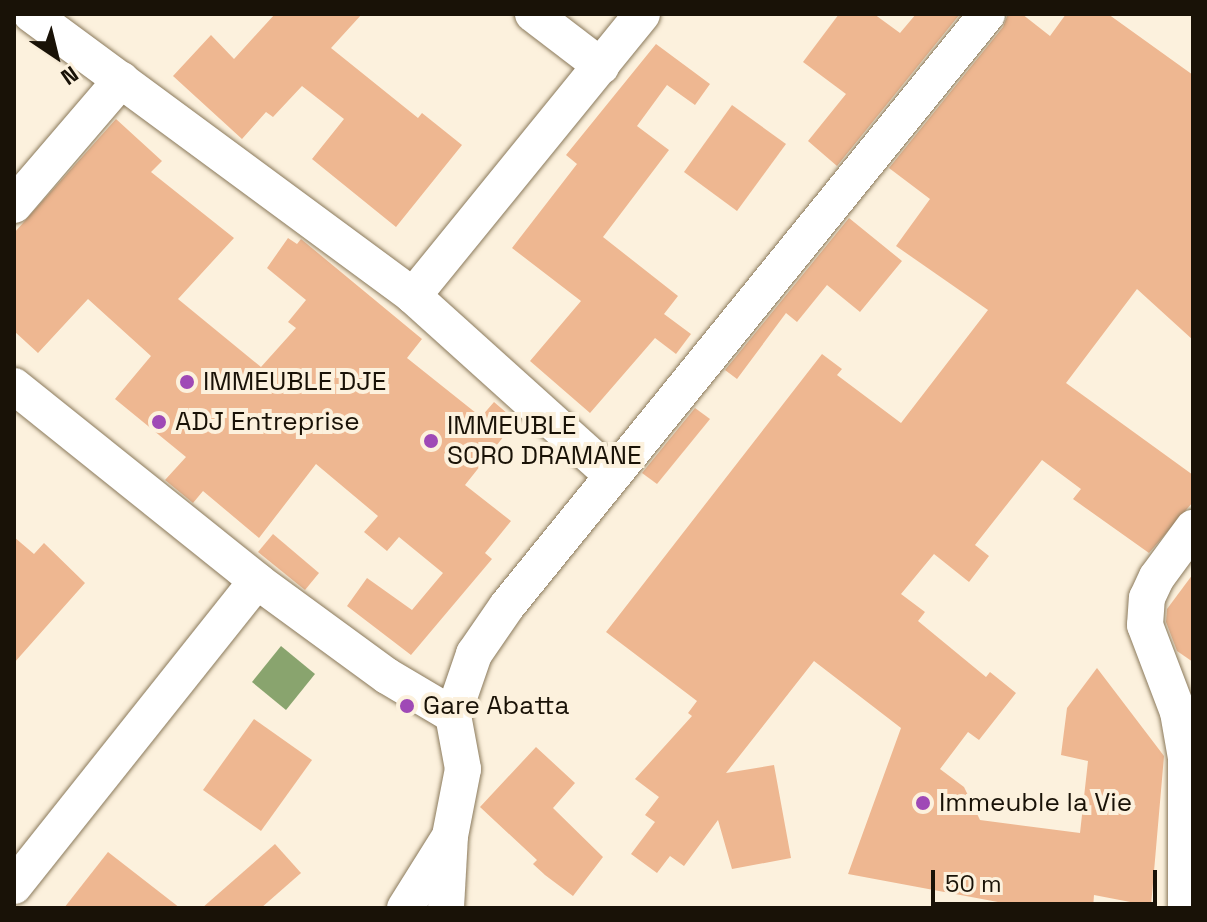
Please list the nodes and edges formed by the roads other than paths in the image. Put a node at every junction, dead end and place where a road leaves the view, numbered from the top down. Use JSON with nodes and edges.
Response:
{"nodes":[{"id":1,"x":31,"y":14,"type":"edge"},
{"id":2,"x":533,"y":14,"type":"edge"},
{"id":3,"x":642,"y":14,"type":"edge"},
{"id":4,"x":987,"y":14,"type":"edge"},
{"id":5,"x":601,"y":66,"type":"junction"},
{"id":6,"x":121,"y":80,"type":"junction"},
{"id":7,"x":14,"y":205,"type":"edge"},
{"id":8,"x":413,"y":296,"type":"junction"},
{"id":9,"x":14,"y":386,"type":"edge"},
{"id":10,"x":612,"y":475,"type":"junction"},
{"id":11,"x":1193,"y":528,"type":"edge"},
{"id":12,"x":257,"y":581,"type":"junction"},
{"id":13,"x":453,"y":715,"type":"junction"},
{"id":14,"x":1190,"y":759,"type":"edge"},
{"id":15,"x":450,"y":836,"type":"junction"},
{"id":16,"x":14,"y":886,"type":"edge"},
{"id":17,"x":405,"y":908,"type":"edge"},
{"id":18,"x":446,"y":908,"type":"edge"},
{"id":19,"x":1186,"y":908,"type":"edge"}],
"edges":[{"from":1,"to":6,"type":"street"},
{"from":2,"to":5,"type":"street"},
{"from":3,"to":5,"type":"street"},
{"from":4,"to":10,"type":"street"},
{"from":5,"to":8,"type":"street"},
{"from":6,"to":7,"type":"street"},
{"from":6,"to":8,"type":"street"},
{"from":8,"to":10,"type":"street"},
{"from":9,"to":12,"type":"street"},
{"from":10,"to":13,"type":"street"},
{"from":11,"to":14,"type":"street"},
{"from":12,"to":13,"type":"street"},
{"from":12,"to":16,"type":"street"},
{"from":13,"to":15,"type":"street"},
{"from":14,"to":19,"type":"street"},
{"from":15,"to":17,"type":"street"},
{"from":15,"to":18,"type":"street"}]}
